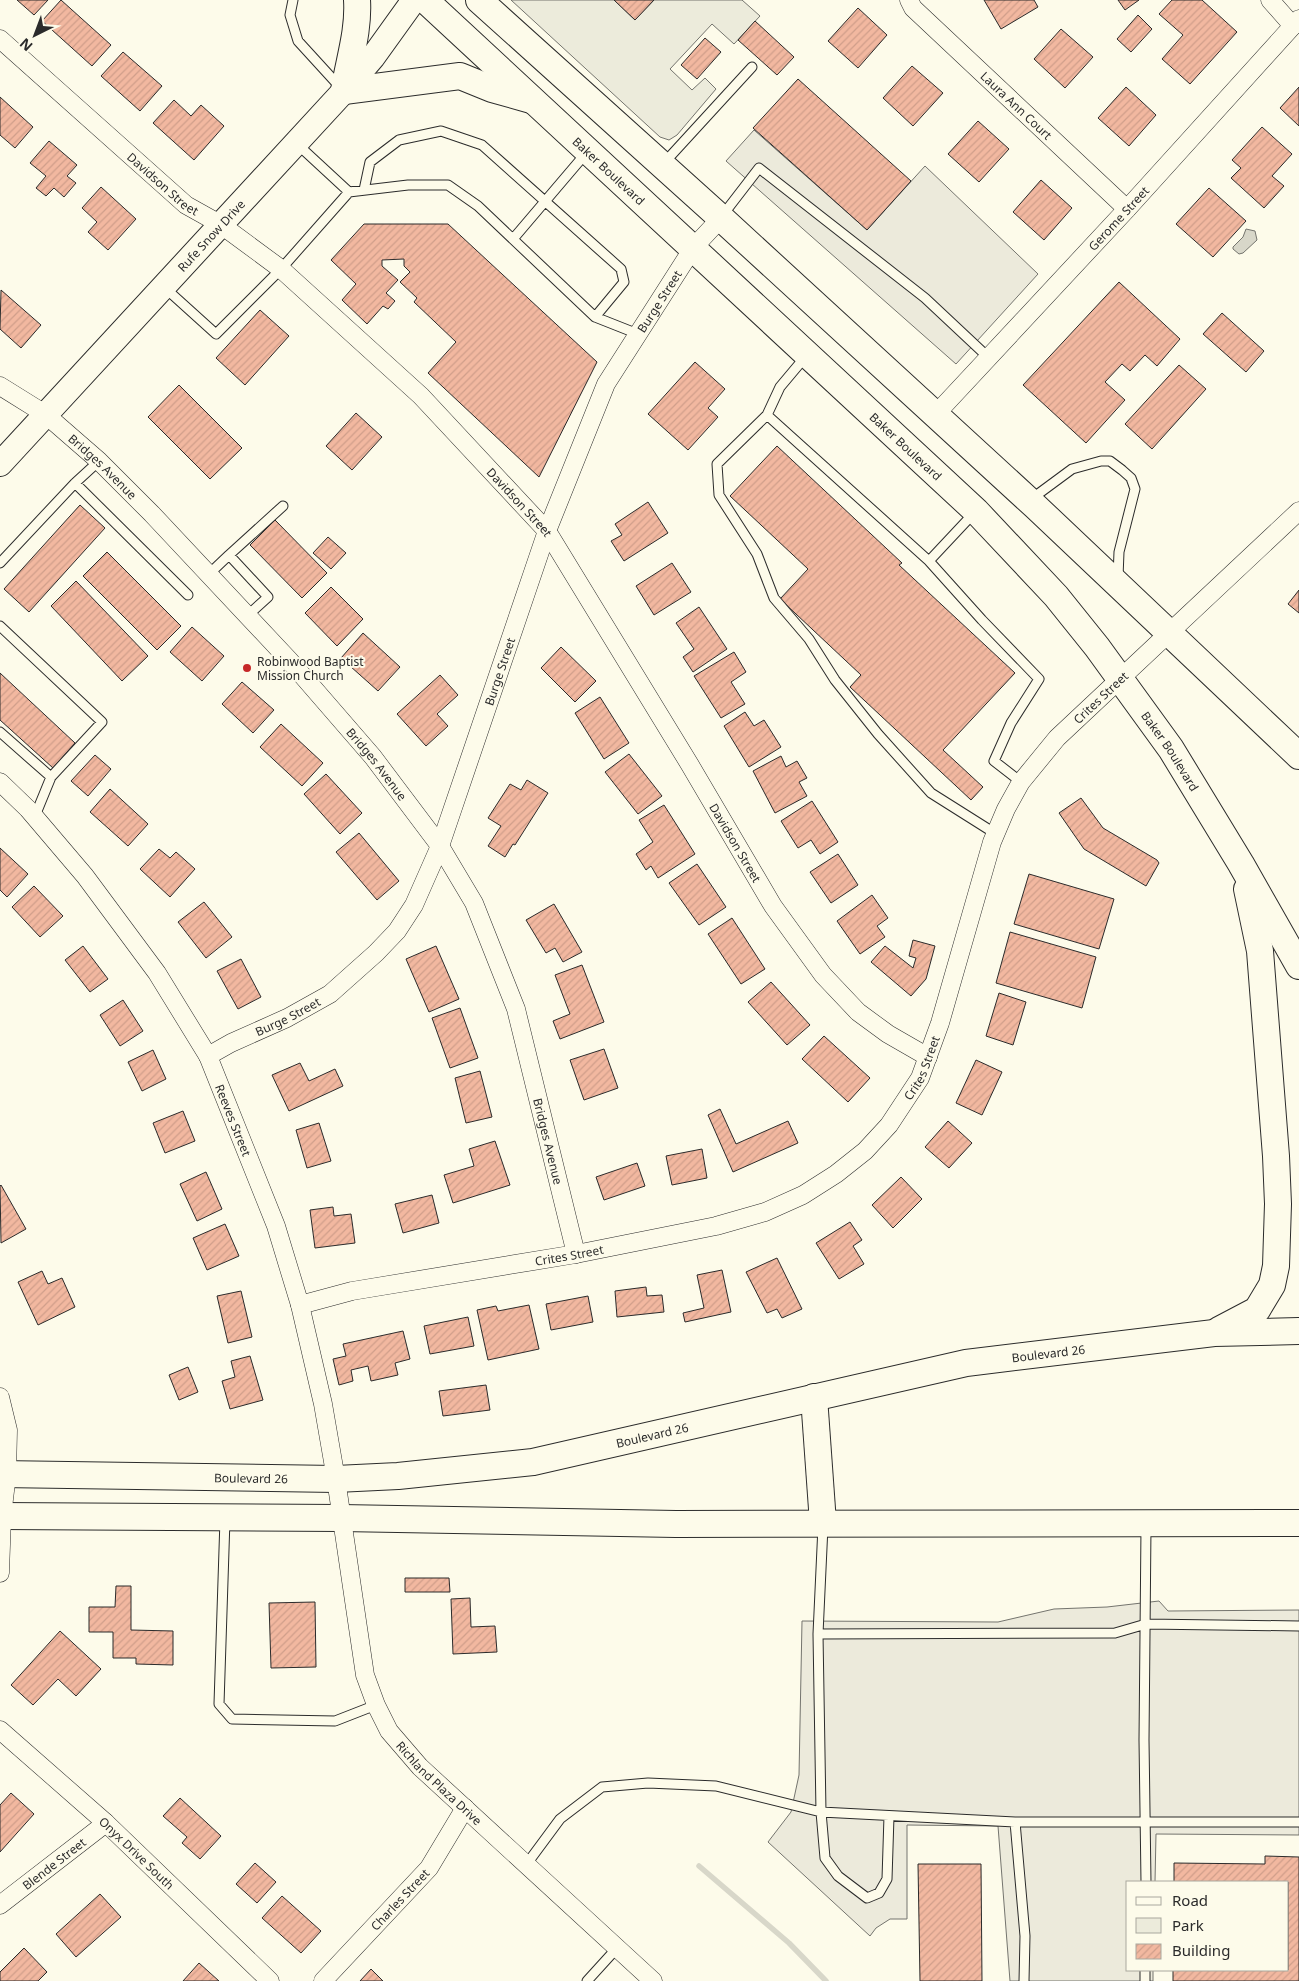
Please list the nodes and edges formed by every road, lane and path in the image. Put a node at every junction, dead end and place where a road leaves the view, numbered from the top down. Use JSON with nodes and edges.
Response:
{"nodes":[{"id":1,"x":293,"y":0,"type":"edge"},
{"id":2,"x":357,"y":0,"type":"edge"},
{"id":3,"x":414,"y":0,"type":"edge"},
{"id":4,"x":425,"y":0,"type":"edge"},
{"id":5,"x":479,"y":0,"type":"edge"},
{"id":6,"x":910,"y":0,"type":"edge"},
{"id":7,"x":1270,"y":0,"type":"edge"},
{"id":8,"x":1296,"y":23,"type":"edge"},
{"id":9,"x":0,"y":39,"type":"edge"},
{"id":10,"x":752,"y":67,"type":"dead end"},
{"id":11,"x":344,"y":91,"type":"junction"},
{"id":12,"x":535,"y":101,"type":"junction"},
{"id":13,"x":295,"y":142,"type":"junction"},
{"id":14,"x":588,"y":151,"type":"junction"},
{"id":15,"x":662,"y":166,"type":"junction"},
{"id":16,"x":364,"y":190,"type":"junction"},
{"id":17,"x":349,"y":192,"type":"junction"},
{"id":18,"x":546,"y":200,"type":"junction"},
{"id":19,"x":1127,"y":209,"type":"junction"},
{"id":20,"x":721,"y":218,"type":"junction"},
{"id":21,"x":220,"y":224,"type":"junction"},
{"id":22,"x":513,"y":239,"type":"junction"},
{"id":23,"x":693,"y":248,"type":"junction"},
{"id":24,"x":281,"y":269,"type":"junction"},
{"id":25,"x":163,"y":286,"type":"junction"},
{"id":26,"x":595,"y":317,"type":"junction"},
{"id":27,"x":638,"y":334,"type":"junction"},
{"id":28,"x":808,"y":354,"type":"junction"},
{"id":29,"x":989,"y":358,"type":"junction"},
{"id":30,"x":0,"y":386,"type":"edge"},
{"id":31,"x":45,"y":414,"type":"junction"},
{"id":32,"x":767,"y":415,"type":"junction"},
{"id":33,"x":935,"y":415,"type":"junction"},
{"id":34,"x":99,"y":461,"type":"junction"},
{"id":35,"x":0,"y":464,"type":"edge"},
{"id":36,"x":75,"y":483,"type":"junction"},
{"id":37,"x":1029,"y":501,"type":"junction"},
{"id":38,"x":283,"y":506,"type":"dead end"},
{"id":39,"x":976,"y":511,"type":"junction"},
{"id":40,"x":1299,"y":511,"type":"edge"},
{"id":41,"x":547,"y":531,"type":"junction"},
{"id":42,"x":230,"y":555,"type":"junction"},
{"id":43,"x":928,"y":562,"type":"junction"},
{"id":44,"x":0,"y":563,"type":"edge"},
{"id":45,"x":209,"y":574,"type":"junction"},
{"id":46,"x":1118,"y":585,"type":"junction"},
{"id":47,"x":188,"y":595,"type":"dead end"},
{"id":48,"x":247,"y":616,"type":"junction"},
{"id":49,"x":0,"y":626,"type":"edge"},
{"id":50,"x":1170,"y":634,"type":"junction"},
{"id":51,"x":1120,"y":680,"type":"junction"},
{"id":52,"x":0,"y":732,"type":"edge"},
{"id":53,"x":1299,"y":756,"type":"edge"},
{"id":54,"x":51,"y":777,"type":"junction"},
{"id":55,"x":0,"y":782,"type":"edge"},
{"id":56,"x":1021,"y":782,"type":"junction"},
{"id":57,"x":35,"y":816,"type":"junction"},
{"id":58,"x":996,"y":834,"type":"junction"},
{"id":59,"x":440,"y":846,"type":"junction"},
{"id":60,"x":1242,"y":864,"type":"junction"},
{"id":61,"x":1299,"y":966,"type":"edge"},
{"id":62,"x":208,"y":1056,"type":"junction"},
{"id":63,"x":928,"y":1057,"type":"junction"},
{"id":64,"x":576,"y":1254,"type":"junction"},
{"id":65,"x":300,"y":1305,"type":"junction"},
{"id":66,"x":1299,"y":1331,"type":"edge"},
{"id":67,"x":1214,"y":1333,"type":"junction"},
{"id":68,"x":0,"y":1397,"type":"edge"},
{"id":69,"x":814,"y":1397,"type":"junction"},
{"id":70,"x":4,"y":1474,"type":"edge"},
{"id":71,"x":336,"y":1479,"type":"junction"},
{"id":72,"x":1,"y":1516,"type":"edge"},
{"id":73,"x":225,"y":1517,"type":"junction"},
{"id":74,"x":341,"y":1518,"type":"junction"},
{"id":75,"x":823,"y":1523,"type":"junction"},
{"id":76,"x":1146,"y":1524,"type":"junction"},
{"id":77,"x":1299,"y":1524,"type":"edge"},
{"id":78,"x":0,"y":1573,"type":"edge"},
{"id":79,"x":1146,"y":1624,"type":"junction"},
{"id":80,"x":1299,"y":1626,"type":"edge"},
{"id":81,"x":818,"y":1634,"type":"junction"},
{"id":82,"x":376,"y":1705,"type":"junction"},
{"id":83,"x":0,"y":1730,"type":"edge"},
{"id":84,"x":465,"y":1808,"type":"junction"},
{"id":85,"x":820,"y":1812,"type":"junction"},
{"id":86,"x":889,"y":1816,"type":"junction"},
{"id":87,"x":1015,"y":1822,"type":"junction"},
{"id":88,"x":1299,"y":1822,"type":"edge"},
{"id":89,"x":106,"y":1823,"type":"junction"},
{"id":90,"x":1146,"y":1824,"type":"junction"},
{"id":91,"x":526,"y":1865,"type":"junction"},
{"id":92,"x":1146,"y":1881,"type":"edge"},
{"id":93,"x":0,"y":1905,"type":"edge"},
{"id":94,"x":617,"y":1948,"type":"junction"},
{"id":95,"x":270,"y":1981,"type":"edge"},
{"id":96,"x":323,"y":1981,"type":"edge"},
{"id":97,"x":587,"y":1981,"type":"edge"},
{"id":98,"x":653,"y":1981,"type":"edge"},
{"id":99,"x":1024,"y":1981,"type":"edge"}],
"edges":[{"from":1,"to":11,"type":"lane"},
{"from":2,"to":11,"type":"main road"},
{"from":3,"to":11,"type":"main road","name":"Rufe Snow Drive"},
{"from":4,"to":12,"type":"main road","name":"Baker Boulevard"},
{"from":5,"to":15,"type":"main road"},
{"from":6,"to":19,"type":"street","name":"Laura Ann Court"},
{"from":7,"to":8,"type":"street"},
{"from":8,"to":19,"type":"street","name":"Gerome Street"},
{"from":9,"to":21,"type":"street","name":"Davidson Street"},
{"from":10,"to":15,"type":"lane"},
{"from":11,"to":12,"type":"main road"},
{"from":11,"to":13,"type":"main road","name":"Rufe Snow Drive"},
{"from":12,"to":14,"type":"main road","name":"Baker Boulevard"},
{"from":13,"to":17,"type":"lane"},
{"from":13,"to":21,"type":"main road","name":"Rufe Snow Drive"},
{"from":14,"to":18,"type":"lane"},
{"from":14,"to":23,"type":"main road","name":"Baker Boulevard"},
{"from":15,"to":20,"type":"main road"},
{"from":16,"to":17,"type":"lane"},
{"from":16,"to":18,"type":"lane"},
{"from":16,"to":22,"type":"lane"},
{"from":17,"to":24,"type":"lane"},
{"from":18,"to":22,"type":"lane"},
{"from":18,"to":26,"type":"lane"},
{"from":19,"to":29,"type":"street","name":"Gerome Street"},
{"from":20,"to":23,"type":"street","name":"Burge Street"},
{"from":20,"to":29,"type":"lane"},
{"from":20,"to":33,"type":"main road"},
{"from":21,"to":24,"type":"street","name":"Davidson Street"},
{"from":21,"to":25,"type":"main road","name":"Rufe Snow Drive"},
{"from":22,"to":26,"type":"lane"},
{"from":23,"to":27,"type":"street","name":"Burge Street"},
{"from":23,"to":28,"type":"main road","name":"Baker Boulevard"},
{"from":24,"to":25,"type":"lane"},
{"from":24,"to":41,"type":"street","name":"Davidson Street"},
{"from":25,"to":31,"type":"main road","name":"Rufe Snow Drive"},
{"from":26,"to":27,"type":"lane"},
{"from":27,"to":41,"type":"street","name":"Burge Street"},
{"from":28,"to":32,"type":"lane"},
{"from":28,"to":39,"type":"main road","name":"Baker Boulevard"},
{"from":29,"to":33,"type":"street","name":"Gerome Street"},
{"from":30,"to":31,"type":"street","name":"Bridges Avenue"},
{"from":31,"to":34,"type":"street","name":"Bridges Avenue"},
{"from":31,"to":35,"type":"main road","name":"Rufe Snow Drive"},
{"from":32,"to":43,"type":"lane"},
{"from":32,"to":58,"type":"lane"},
{"from":33,"to":37,"type":"main road"},
{"from":34,"to":36,"type":"lane"},
{"from":34,"to":45,"type":"street","name":"Bridges Avenue"},
{"from":36,"to":44,"type":"lane"},
{"from":36,"to":47,"type":"lane"},
{"from":37,"to":46,"type":"main road"},
{"from":37,"to":46,"type":"lane"},
{"from":38,"to":42,"type":"lane"},
{"from":39,"to":43,"type":"lane"},
{"from":39,"to":51,"type":"main road","name":"Baker Boulevard"},
{"from":40,"to":50,"type":"street","name":"Crites Street"},
{"from":41,"to":59,"type":"street","name":"Burge Street"},
{"from":41,"to":63,"type":"street","name":"Davidson Street"},
{"from":42,"to":45,"type":"lane"},
{"from":42,"to":48,"type":"lane"},
{"from":43,"to":56,"type":"lane"},
{"from":45,"to":48,"type":"street","name":"Bridges Avenue"},
{"from":46,"to":50,"type":"main road"},
{"from":48,"to":59,"type":"street","name":"Bridges Avenue"},
{"from":49,"to":54,"type":"lane"},
{"from":50,"to":51,"type":"street","name":"Crites Street"},
{"from":50,"to":53,"type":"main road"},
{"from":51,"to":56,"type":"street","name":"Crites Street"},
{"from":51,"to":60,"type":"main road","name":"Baker Boulevard"},
{"from":52,"to":54,"type":"lane"},
{"from":54,"to":57,"type":"lane"},
{"from":55,"to":57,"type":"street","name":"Reeves Street"},
{"from":56,"to":58,"type":"street","name":"Crites Street"},
{"from":57,"to":62,"type":"street","name":"Reeves Street"},
{"from":58,"to":63,"type":"street","name":"Crites Street"},
{"from":59,"to":62,"type":"street","name":"Burge Street"},
{"from":59,"to":64,"type":"street","name":"Bridges Avenue"},
{"from":60,"to":61,"type":"main road","name":"Baker Boulevard"},
{"from":60,"to":67,"type":"main road"},
{"from":62,"to":65,"type":"street","name":"Reeves Street"},
{"from":63,"to":64,"type":"street","name":"Crites Street"},
{"from":64,"to":65,"type":"street","name":"Crites Street"},
{"from":65,"to":71,"type":"street","name":"Reeves Street"},
{"from":66,"to":67,"type":"main road","name":"Boulevard 26"},
{"from":67,"to":69,"type":"main road","name":"Boulevard 26"},
{"from":68,"to":70,"type":"street"},
{"from":69,"to":71,"type":"main road","name":"Boulevard 26"},
{"from":69,"to":75,"type":"main road"},
{"from":70,"to":71,"type":"main road","name":"Boulevard 26"},
{"from":70,"to":72,"type":"street"},
{"from":71,"to":74,"type":"street","name":"Reeves Street"},
{"from":72,"to":73,"type":"main road"},
{"from":72,"to":78,"type":"street"},
{"from":73,"to":74,"type":"main road"},
{"from":73,"to":82,"type":"lane"},
{"from":74,"to":75,"type":"main road"},
{"from":74,"to":82,"type":"street","name":"Richland Plaza Drive"},
{"from":75,"to":76,"type":"main road"},
{"from":75,"to":81,"type":"lane"},
{"from":76,"to":77,"type":"main road"},
{"from":76,"to":79,"type":"lane"},
{"from":79,"to":80,"type":"lane"},
{"from":79,"to":81,"type":"lane"},
{"from":79,"to":90,"type":"lane"},
{"from":81,"to":85,"type":"lane"},
{"from":82,"to":84,"type":"street","name":"Richland Plaza Drive"},
{"from":83,"to":89,"type":"street","name":"Onyx Drive South"},
{"from":84,"to":91,"type":"street","name":"Richland Plaza Drive"},
{"from":84,"to":96,"type":"street","name":"Charles Street"},
{"from":85,"to":86,"type":"lane"},
{"from":85,"to":86,"type":"lane"},
{"from":85,"to":91,"type":"lane"},
{"from":86,"to":87,"type":"lane"},
{"from":87,"to":90,"type":"lane"},
{"from":87,"to":99,"type":"lane"},
{"from":88,"to":90,"type":"lane"},
{"from":89,"to":93,"type":"street","name":"Blende Street"},
{"from":89,"to":95,"type":"street","name":"Onyx Drive South"},
{"from":90,"to":92,"type":"lane"},
{"from":91,"to":94,"type":"street","name":"Richland Plaza Drive"},
{"from":94,"to":97,"type":"lane"},
{"from":94,"to":98,"type":"street","name":"Richland Plaza Drive"}]}
